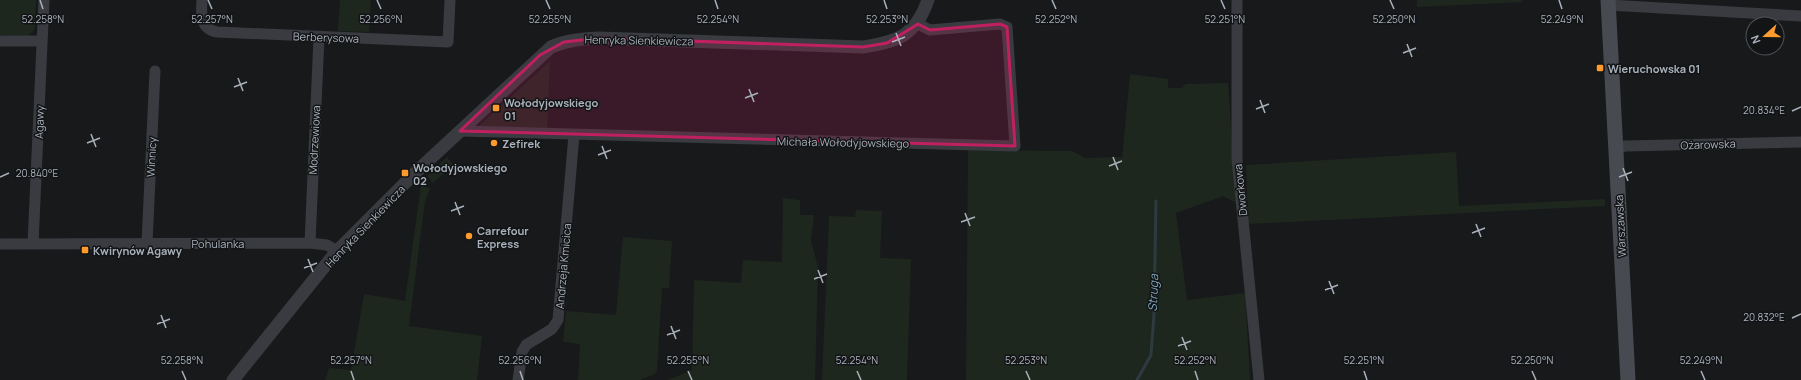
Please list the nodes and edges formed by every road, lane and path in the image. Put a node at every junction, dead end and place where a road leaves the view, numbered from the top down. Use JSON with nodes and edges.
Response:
{"nodes":[{"id":1,"x":44,"y":0,"type":"edge"},
{"id":2,"x":202,"y":0,"type":"edge"},
{"id":3,"x":450,"y":0,"type":"edge"},
{"id":4,"x":928,"y":0,"type":"edge"},
{"id":5,"x":1237,"y":0,"type":"edge"},
{"id":6,"x":1608,"y":3,"type":"edge"},
{"id":7,"x":1801,"y":16,"type":"edge"},
{"id":8,"x":918,"y":24,"type":"junction"},
{"id":9,"x":319,"y":37,"type":"junction"},
{"id":10,"x":0,"y":41,"type":"edge"},
{"id":11,"x":42,"y":41,"type":"junction"},
{"id":12,"x":155,"y":71,"type":"dead end"},
{"id":13,"x":460,"y":131,"type":"junction"},
{"id":14,"x":574,"y":135,"type":"junction"},
{"id":15,"x":1801,"y":142,"type":"edge"},
{"id":16,"x":1616,"y":149,"type":"junction"},
{"id":17,"x":147,"y":243,"type":"junction"},
{"id":18,"x":310,"y":243,"type":"junction"},
{"id":19,"x":0,"y":244,"type":"edge"},
{"id":20,"x":33,"y":244,"type":"junction"},
{"id":21,"x":337,"y":251,"type":"junction"},
{"id":22,"x":233,"y":380,"type":"edge"},
{"id":23,"x":518,"y":380,"type":"edge"},
{"id":24,"x":1259,"y":380,"type":"edge"},
{"id":25,"x":1628,"y":380,"type":"edge"}],
"edges":[{"from":1,"to":11,"type":"street","name":"Agawy"},
{"from":2,"to":9,"type":"street","name":"Berberysowa"},
{"from":3,"to":9,"type":"street","name":"Berberysowa"},
{"from":4,"to":8,"type":"street"},
{"from":5,"to":24,"type":"street","name":"Dworkowa"},
{"from":6,"to":7,"type":"street"},
{"from":6,"to":16,"type":"main road","name":"Warszawska"},
{"from":8,"to":13,"type":"street","name":"Henryka Sienkiewicza"},
{"from":8,"to":14,"type":"street","name":"Michała Wołodyjowskiego"},
{"from":9,"to":18,"type":"street","name":"Modrzewiowa"},
{"from":10,"to":11,"type":"street"},
{"from":11,"to":20,"type":"street","name":"Agawy"},
{"from":12,"to":17,"type":"street","name":"Winnicy"},
{"from":13,"to":14,"type":"street","name":"Michała Wołodyjowskiego"},
{"from":13,"to":21,"type":"street","name":"Henryka Sienkiewicza"},
{"from":14,"to":23,"type":"street","name":"Andrzeja Kmicica"},
{"from":15,"to":16,"type":"street","name":"Ożarowska"},
{"from":16,"to":25,"type":"main road","name":"Warszawska"},
{"from":17,"to":18,"type":"street","name":"Pohulanka"},
{"from":17,"to":20,"type":"street","name":"Pohulanka"},
{"from":18,"to":21,"type":"street","name":"Pohulanka"},
{"from":19,"to":20,"type":"street","name":"Pohulanka"},
{"from":21,"to":22,"type":"street","name":"Henryka Sienkiewicza"}]}
